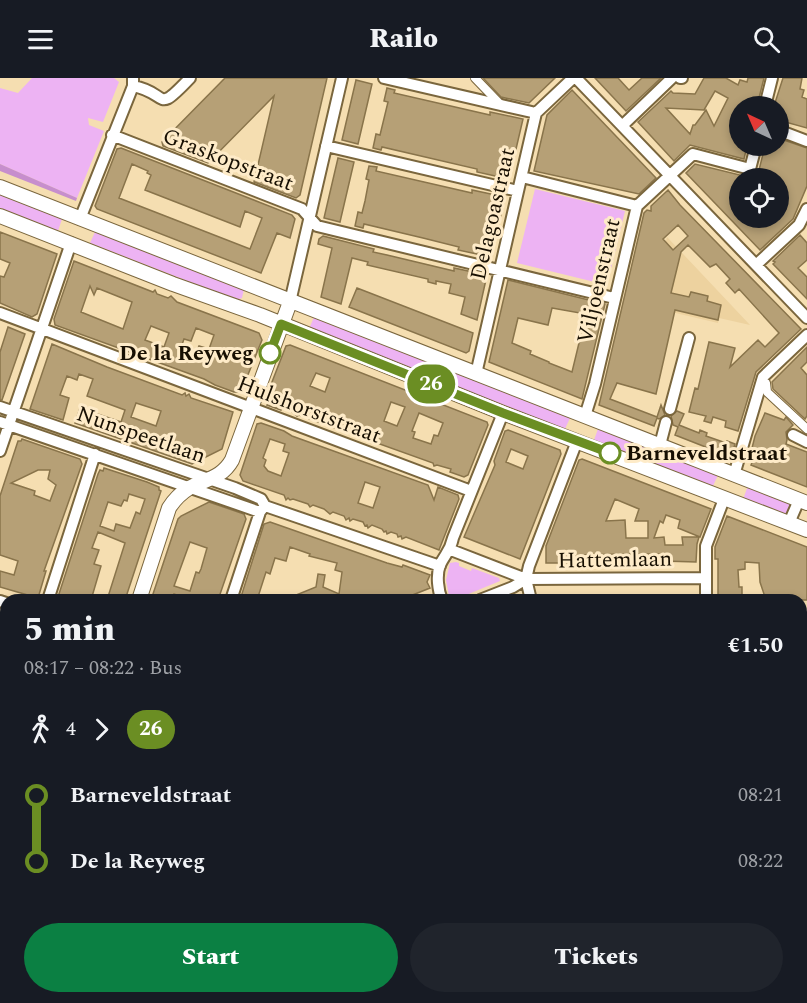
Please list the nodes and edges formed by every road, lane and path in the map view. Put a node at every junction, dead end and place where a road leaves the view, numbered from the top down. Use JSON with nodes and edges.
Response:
{"nodes":[{"id":1,"x":190,"y":78,"type":"edge"},
{"id":2,"x":342,"y":78,"type":"edge"},
{"id":3,"x":384,"y":78,"type":"edge"},
{"id":4,"x":475,"y":78,"type":"edge"},
{"id":5,"x":574,"y":78,"type":"edge"},
{"id":6,"x":672,"y":78,"type":"edge"},
{"id":7,"x":772,"y":78,"type":"edge"},
{"id":8,"x":410,"y":81,"type":"edge"},
{"id":9,"x":133,"y":82,"type":"edge"},
{"id":10,"x":768,"y":96,"type":"edge"},
{"id":11,"x":502,"y":105,"type":"junction"},
{"id":12,"x":536,"y":113,"type":"junction"},
{"id":13,"x":623,"y":125,"type":"junction"},
{"id":14,"x":789,"y":134,"type":"edge"},
{"id":15,"x":112,"y":135,"type":"junction"},
{"id":16,"x":807,"y":141,"type":"edge"},
{"id":17,"x":326,"y":146,"type":"junction"},
{"id":18,"x":753,"y":156,"type":"edge"},
{"id":19,"x":670,"y":176,"type":"junction"},
{"id":20,"x":522,"y":177,"type":"junction"},
{"id":21,"x":0,"y":187,"type":"edge"},
{"id":22,"x":518,"y":191,"type":"junction"},
{"id":23,"x":637,"y":206,"type":"junction"},
{"id":24,"x":807,"y":208,"type":"edge"},
{"id":25,"x":0,"y":216,"type":"edge"},
{"id":26,"x":310,"y":218,"type":"junction"},
{"id":27,"x":80,"y":219,"type":"junction"},
{"id":28,"x":803,"y":229,"type":"edge"},
{"id":29,"x":71,"y":243,"type":"junction"},
{"id":30,"x":756,"y":265,"type":"junction"},
{"id":31,"x":501,"y":269,"type":"junction"},
{"id":32,"x":246,"y":284,"type":"junction"},
{"id":33,"x":614,"y":298,"type":"junction"},
{"id":34,"x":290,"y":302,"type":"junction"},
{"id":35,"x":237,"y":307,"type":"junction"},
{"id":36,"x":0,"y":313,"type":"edge"},
{"id":37,"x":807,"y":318,"type":"edge"},
{"id":38,"x":281,"y":324,"type":"junction"},
{"id":39,"x":41,"y":329,"type":"junction"},
{"id":40,"x":807,"y":335,"type":"edge"},
{"id":41,"x":689,"y":338,"type":"dead end"},
{"id":42,"x":476,"y":374,"type":"junction"},
{"id":43,"x":762,"y":382,"type":"junction"},
{"id":44,"x":0,"y":407,"type":"edge"},
{"id":45,"x":249,"y":409,"type":"junction"},
{"id":46,"x":670,"y":409,"type":"dead end"},
{"id":47,"x":13,"y":411,"type":"junction"},
{"id":48,"x":503,"y":413,"type":"junction"},
{"id":49,"x":585,"y":416,"type":"junction"},
{"id":50,"x":666,"y":422,"type":"dead end"},
{"id":51,"x":4,"y":424,"type":"edge"},
{"id":52,"x":807,"y":429,"type":"edge"},
{"id":53,"x":793,"y":435,"type":"dead end"},
{"id":54,"x":578,"y":441,"type":"junction"},
{"id":55,"x":807,"y":442,"type":"edge"},
{"id":56,"x":660,"y":445,"type":"junction"},
{"id":57,"x":0,"y":451,"type":"edge"},
{"id":58,"x":95,"y":454,"type":"junction"},
{"id":59,"x":734,"y":475,"type":"junction"},
{"id":60,"x":211,"y":480,"type":"junction"},
{"id":61,"x":189,"y":488,"type":"junction"},
{"id":62,"x":471,"y":491,"type":"junction"},
{"id":63,"x":724,"y":498,"type":"junction"},
{"id":64,"x":803,"y":501,"type":"edge"},
{"id":65,"x":262,"y":509,"type":"junction"},
{"id":66,"x":789,"y":523,"type":"junction"},
{"id":67,"x":807,"y":530,"type":"edge"},
{"id":68,"x":451,"y":550,"type":"junction"},
{"id":69,"x":440,"y":566,"type":"junction"},
{"id":70,"x":705,"y":578,"type":"junction"},
{"id":71,"x":526,"y":579,"type":"junction"},
{"id":72,"x":50,"y":594,"type":"edge"},
{"id":73,"x":141,"y":594,"type":"edge"},
{"id":74,"x":233,"y":594,"type":"edge"},
{"id":75,"x":438,"y":594,"type":"edge"},
{"id":76,"x":495,"y":594,"type":"edge"},
{"id":77,"x":530,"y":594,"type":"edge"},
{"id":78,"x":706,"y":594,"type":"edge"}],
"edges":[{"from":1,"to":9,"type":"street"},
{"from":2,"to":17,"type":"street"},
{"from":3,"to":8,"type":"street"},
{"from":4,"to":11,"type":"street"},
{"from":5,"to":12,"type":"street"},
{"from":5,"to":13,"type":"street"},
{"from":6,"to":13,"type":"street"},
{"from":7,"to":10,"type":"street"},
{"from":8,"to":11,"type":"street"},
{"from":9,"to":15,"type":"street"},
{"from":11,"to":12,"type":"street"},
{"from":12,"to":20,"type":"street","name":"Delagoastraat"},
{"from":13,"to":19,"type":"street"},
{"from":14,"to":16,"type":"street"},
{"from":15,"to":26,"type":"street","name":"Graskopstraat"},
{"from":15,"to":27,"type":"street"},
{"from":17,"to":22,"type":"street"},
{"from":17,"to":26,"type":"street"},
{"from":18,"to":19,"type":"street","name":"Viljoenstraat"},
{"from":19,"to":23,"type":"street","name":"Viljoenstraat"},
{"from":19,"to":30,"type":"street"},
{"from":20,"to":22,"type":"street","name":"Delagoastraat"},
{"from":20,"to":23,"type":"street"},
{"from":21,"to":27,"type":"street"},
{"from":22,"to":31,"type":"street","name":"Delagoastraat"},
{"from":23,"to":33,"type":"street","name":"Viljoenstraat"},
{"from":24,"to":28,"type":"street"},
{"from":25,"to":29,"type":"street"},
{"from":26,"to":31,"type":"street","name":"Graskopstraat"},
{"from":26,"to":34,"type":"street"},
{"from":27,"to":32,"type":"street"},
{"from":28,"to":30,"type":"street"},
{"from":29,"to":35,"type":"street"},
{"from":29,"to":39,"type":"street"},
{"from":30,"to":37,"type":"street"},
{"from":31,"to":33,"type":"street","name":"Graskopstraat"},
{"from":31,"to":42,"type":"street","name":"Delagoastraat"},
{"from":32,"to":34,"type":"street"},
{"from":32,"to":35,"type":"street"},
{"from":33,"to":49,"type":"street","name":"Viljoenstraat"},
{"from":34,"to":38,"type":"street"},
{"from":34,"to":42,"type":"street"},
{"from":35,"to":38,"type":"street"},
{"from":36,"to":39,"type":"street","name":"Hulshorststraat"},
{"from":38,"to":45,"type":"street"},
{"from":38,"to":48,"type":"street"},
{"from":39,"to":45,"type":"street","name":"Hulshorststraat"},
{"from":39,"to":47,"type":"street"},
{"from":40,"to":43,"type":"street"},
{"from":41,"to":46,"type":"street"},
{"from":42,"to":49,"type":"street"},
{"from":43,"to":52,"type":"street"},
{"from":43,"to":59,"type":"street"},
{"from":44,"to":47,"type":"street","name":"Nunspeetlaan"},
{"from":45,"to":60,"type":"street"},
{"from":45,"to":62,"type":"street","name":"Hulshorststraat"},
{"from":47,"to":51,"type":"street"},
{"from":47,"to":60,"type":"street","name":"Nunspeetlaan"},
{"from":48,"to":54,"type":"street"},
{"from":48,"to":62,"type":"street"},
{"from":49,"to":56,"type":"street"},
{"from":50,"to":56,"type":"street"},
{"from":51,"to":57,"type":"street"},
{"from":51,"to":58,"type":"street","name":"Nunspeetlaan"},
{"from":53,"to":55,"type":"street"},
{"from":54,"to":63,"type":"street"},
{"from":54,"to":71,"type":"street"},
{"from":56,"to":59,"type":"street"},
{"from":58,"to":61,"type":"street","name":"Nunspeetlaan"},
{"from":58,"to":72,"type":"street"},
{"from":59,"to":64,"type":"street"},
{"from":60,"to":61,"type":"street"},
{"from":60,"to":65,"type":"street","name":"Nunspeetlaan"},
{"from":61,"to":65,"type":"street","name":"Nunspeetlaan"},
{"from":61,"to":73,"type":"street"},
{"from":62,"to":68,"type":"street"},
{"from":63,"to":66,"type":"street"},
{"from":63,"to":70,"type":"street"},
{"from":64,"to":66,"type":"street"},
{"from":65,"to":69,"type":"street","name":"Nunspeetlaan"},
{"from":65,"to":74,"type":"street"},
{"from":66,"to":67,"type":"street"},
{"from":68,"to":69,"type":"street"},
{"from":68,"to":71,"type":"street","name":"Hattemlaan"},
{"from":69,"to":75,"type":"street"},
{"from":70,"to":71,"type":"street","name":"Hattemlaan"},
{"from":70,"to":78,"type":"street"},
{"from":71,"to":76,"type":"street","name":"Hattemlaan"},
{"from":71,"to":77,"type":"street"}]}
